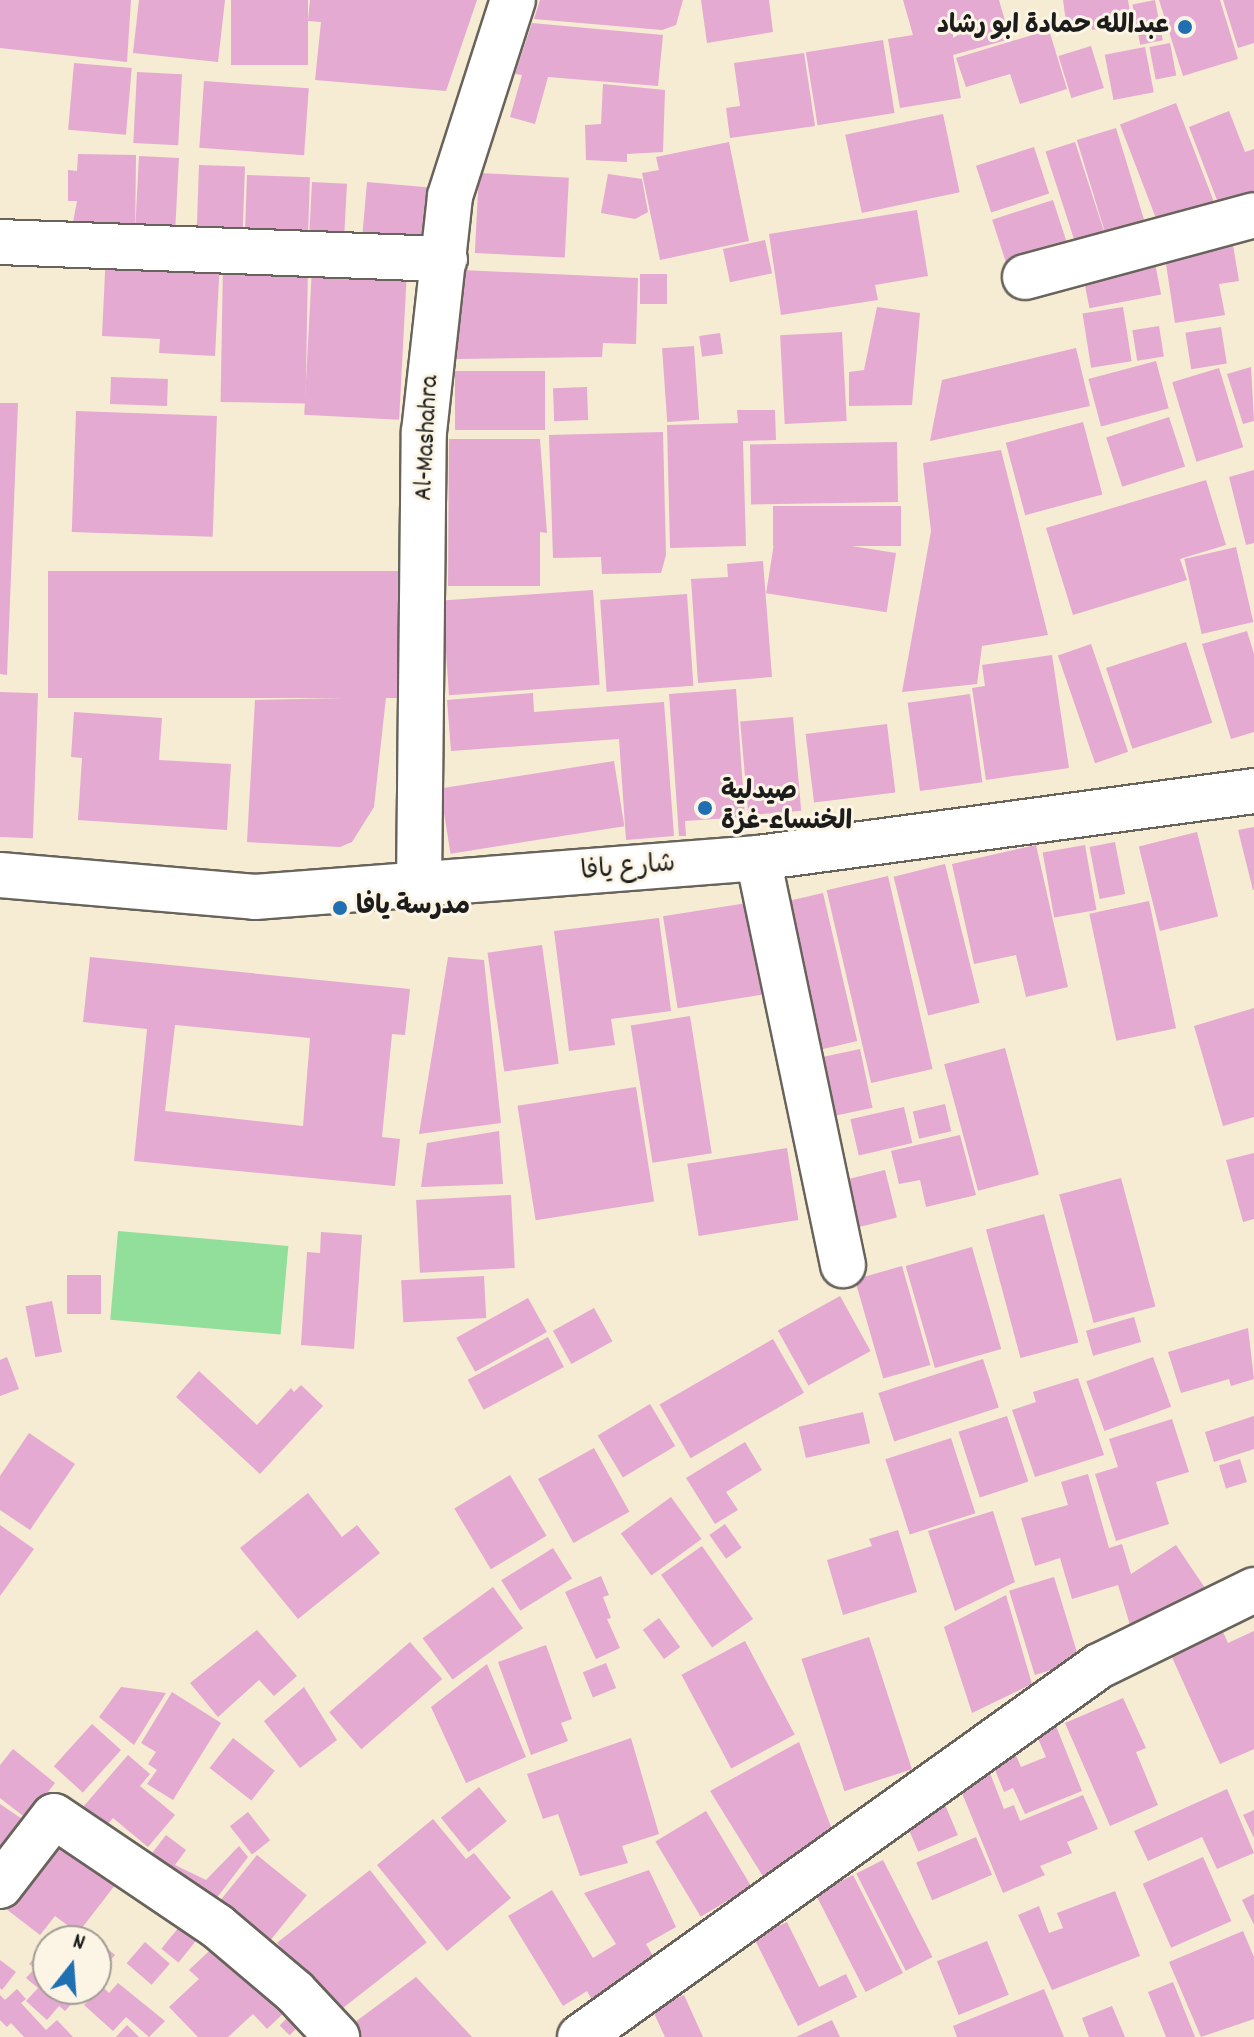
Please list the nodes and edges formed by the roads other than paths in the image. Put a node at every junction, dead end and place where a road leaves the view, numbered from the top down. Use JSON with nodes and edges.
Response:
{"nodes":[{"id":1,"x":513,"y":0,"type":"edge"},
{"id":2,"x":1254,"y":215,"type":"edge"},
{"id":3,"x":0,"y":242,"type":"edge"},
{"id":4,"x":445,"y":259,"type":"junction"},
{"id":5,"x":1025,"y":277,"type":"dead end"},
{"id":6,"x":1254,"y":791,"type":"edge"},
{"id":7,"x":758,"y":858,"type":"junction"},
{"id":8,"x":0,"y":875,"type":"edge"},
{"id":9,"x":419,"y":886,"type":"junction"},
{"id":10,"x":843,"y":1265,"type":"dead end"},
{"id":11,"x":1254,"y":1590,"type":"edge"},
{"id":12,"x":0,"y":1886,"type":"edge"},
{"id":13,"x":337,"y":2037,"type":"edge"},
{"id":14,"x":580,"y":2037,"type":"edge"}],
"edges":[{"from":1,"to":4,"type":"street","name":"Al-Mashahra"},
{"from":2,"to":5,"type":"street"},
{"from":3,"to":4,"type":"street"},
{"from":4,"to":9,"type":"street","name":"Al-Mashahra"},
{"from":6,"to":7,"type":"street","name":"شارع يافا"},
{"from":7,"to":9,"type":"street","name":"شارع يافا"},
{"from":7,"to":10,"type":"street"},
{"from":8,"to":9,"type":"street","name":"شارع يافا"},
{"from":11,"to":14,"type":"street"},
{"from":12,"to":13,"type":"street"}]}
